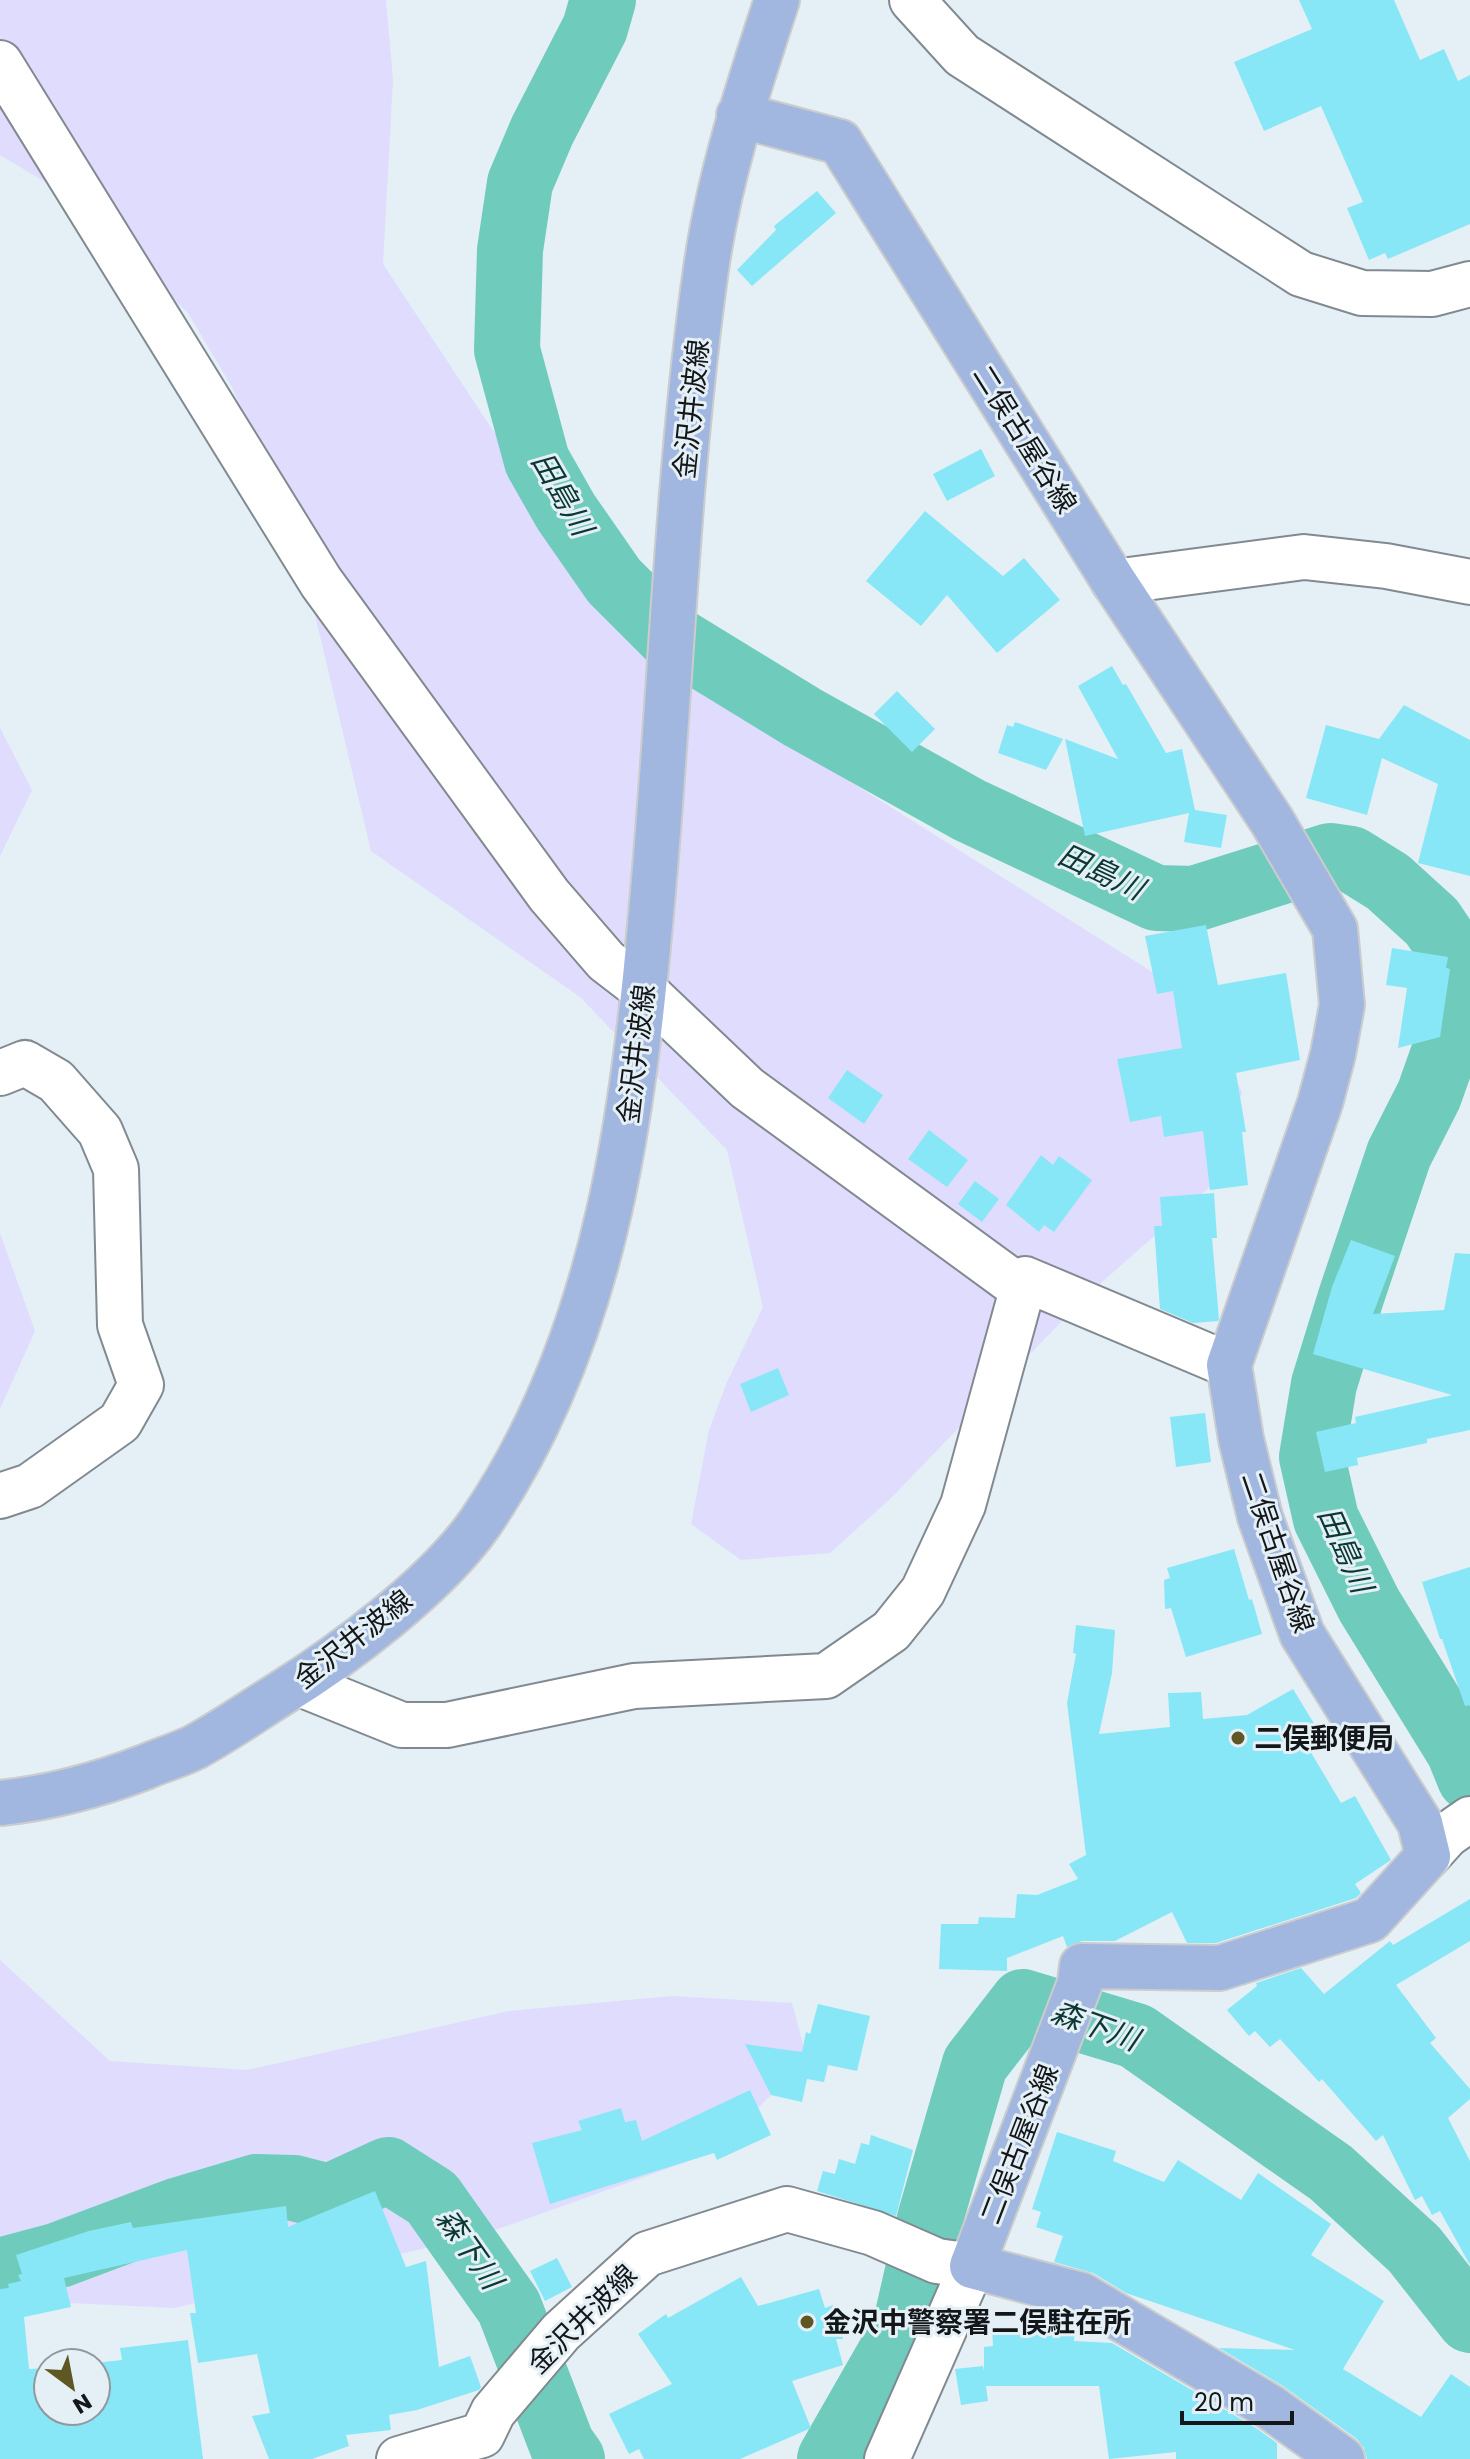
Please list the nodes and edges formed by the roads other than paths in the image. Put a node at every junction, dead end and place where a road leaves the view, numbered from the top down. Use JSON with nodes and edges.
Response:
{"nodes":[{"id":1,"x":777,"y":0,"type":"edge"},
{"id":2,"x":912,"y":0,"type":"edge"},
{"id":3,"x":0,"y":63,"type":"edge"},
{"id":4,"x":739,"y":115,"type":"junction"},
{"id":5,"x":1470,"y":284,"type":"edge"},
{"id":6,"x":1114,"y":582,"type":"junction"},
{"id":7,"x":1470,"y":582,"type":"edge"},
{"id":8,"x":645,"y":991,"type":"junction"},
{"id":9,"x":0,"y":1073,"type":"edge"},
{"id":10,"x":1022,"y":1289,"type":"junction"},
{"id":11,"x":1229,"y":1365,"type":"junction"},
{"id":12,"x":0,"y":1496,"type":"edge"},
{"id":13,"x":298,"y":1683,"type":"junction"},
{"id":14,"x":0,"y":1803,"type":"edge"},
{"id":15,"x":1448,"y":1837,"type":"edge"},
{"id":16,"x":954,"y":2263,"type":"junction"},
{"id":17,"x":490,"y":2435,"type":"edge"},
{"id":18,"x":399,"y":2459,"type":"edge"},
{"id":19,"x":887,"y":2459,"type":"edge"},
{"id":20,"x":1342,"y":2459,"type":"edge"}],
"edges":[{"from":1,"to":4,"type":"main road","name":"金沢井波線"},
{"from":2,"to":5,"type":"street"},
{"from":3,"to":8,"type":"street"},
{"from":4,"to":6,"type":"main road","name":"二俣古屋谷線"},
{"from":4,"to":8,"type":"main road","name":"金沢井波線"},
{"from":6,"to":7,"type":"street"},
{"from":6,"to":11,"type":"main road","name":"二俣古屋谷線"},
{"from":8,"to":10,"type":"street"},
{"from":8,"to":13,"type":"main road","name":"金沢井波線"},
{"from":9,"to":12,"type":"street"},
{"from":10,"to":11,"type":"street"},
{"from":10,"to":13,"type":"street"},
{"from":11,"to":15,"type":"main road","name":"二俣古屋谷線"},
{"from":13,"to":14,"type":"main road","name":"金沢井波線"},
{"from":15,"to":16,"type":"main road","name":"二俣古屋谷線"},
{"from":16,"to":17,"type":"street","name":"金沢井波線"},
{"from":16,"to":19,"type":"street"},
{"from":16,"to":20,"type":"main road"},
{"from":17,"to":18,"type":"street","name":"金沢井波線"}]}
